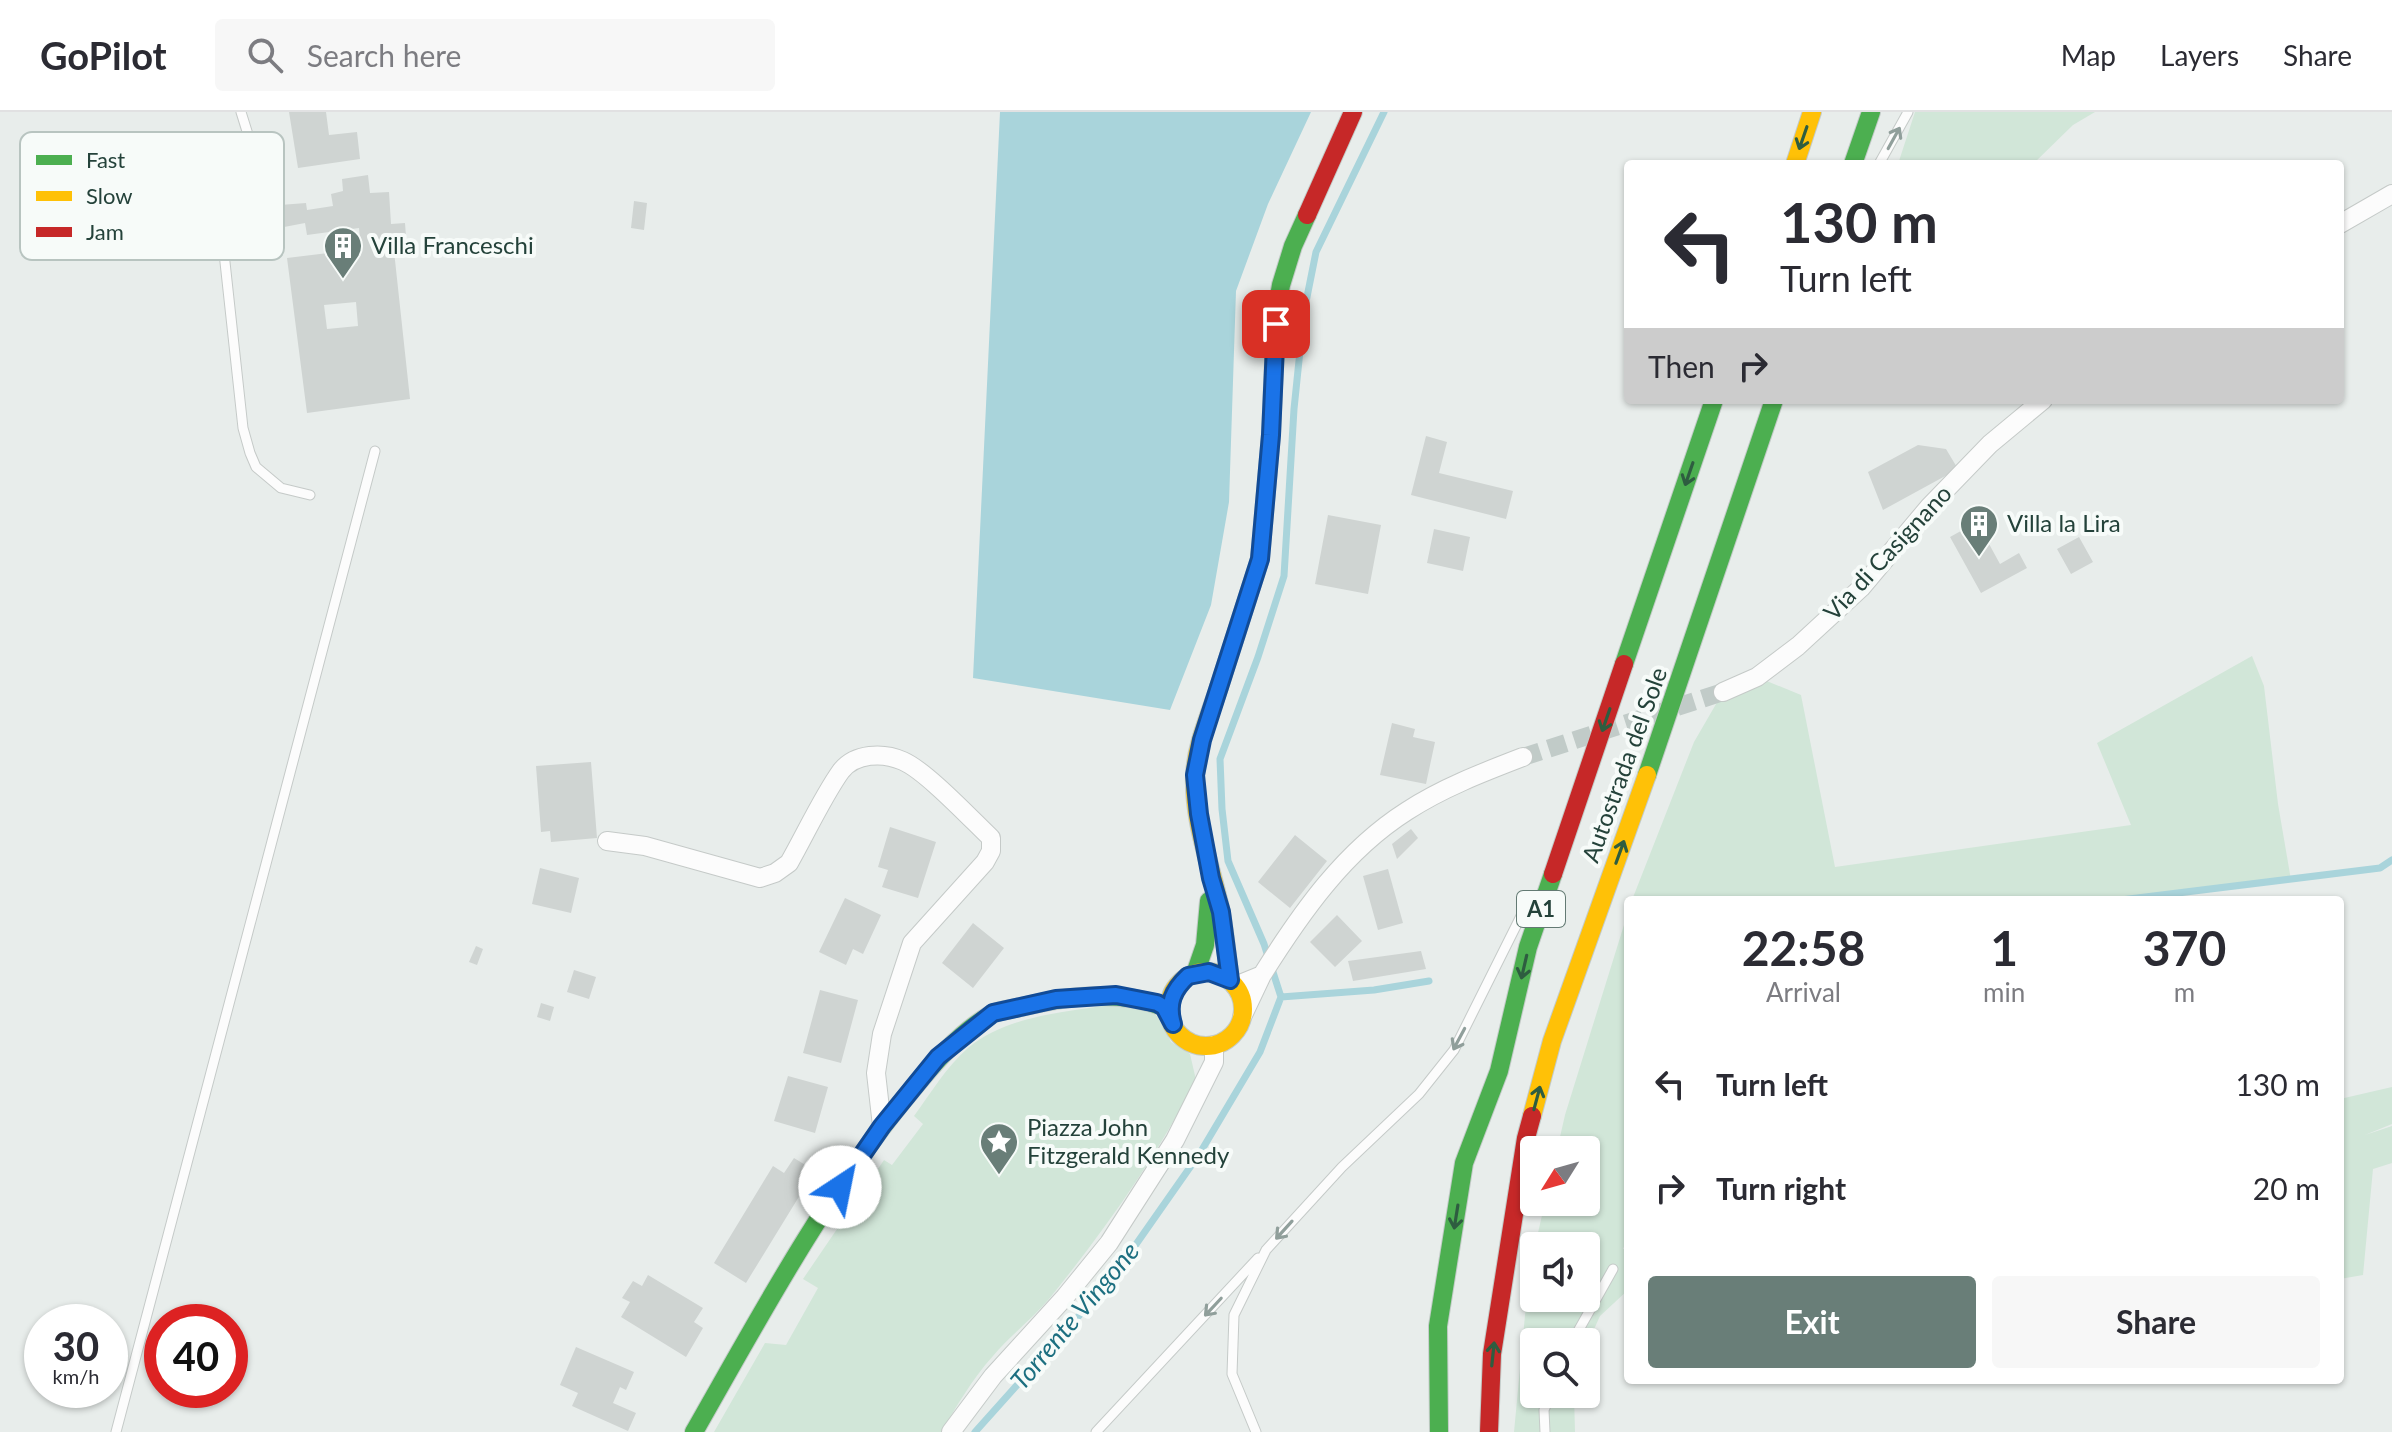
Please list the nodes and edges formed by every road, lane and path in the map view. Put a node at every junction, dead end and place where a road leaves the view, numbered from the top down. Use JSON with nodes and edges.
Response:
{"nodes":[{"id":1,"x":241,"y":112,"type":"edge"},
{"id":2,"x":1353,"y":112,"type":"edge"},
{"id":3,"x":1812,"y":112,"type":"edge"},
{"id":4,"x":1871,"y":112,"type":"edge"},
{"id":5,"x":1908,"y":112,"type":"edge"},
{"id":6,"x":247,"y":132,"type":"edge"},
{"id":7,"x":1796,"y":160,"type":"edge"},
{"id":8,"x":1854,"y":160,"type":"edge"},
{"id":9,"x":1881,"y":160,"type":"edge"},
{"id":10,"x":2392,"y":194,"type":"edge"},
{"id":11,"x":2344,"y":222,"type":"edge"},
{"id":12,"x":225,"y":260,"type":"edge"},
{"id":13,"x":1713,"y":404,"type":"edge"},
{"id":14,"x":1773,"y":404,"type":"edge"},
{"id":15,"x":2038,"y":404,"type":"edge"},
{"id":16,"x":375,"y":451,"type":"dead end"},
{"id":17,"x":1758,"y":484,"type":"dead end"},
{"id":18,"x":310,"y":495,"type":"dead end"},
{"id":19,"x":1680,"y":683,"type":"junction"},
{"id":20,"x":1723,"y":692,"type":"tunnel mouth"},
{"id":21,"x":1523,"y":757,"type":"tunnel mouth"},
{"id":22,"x":1581,"y":794,"type":"junction"},
{"id":23,"x":607,"y":841,"type":"dead end"},
{"id":24,"x":1541,"y":876,"type":"dead end"},
{"id":25,"x":1211,"y":878,"type":"junction"},
{"id":26,"x":1527,"y":903,"type":"dead end"},
{"id":27,"x":1192,"y":975,"type":"junction"},
{"id":28,"x":1262,"y":975,"type":"junction"},
{"id":29,"x":1232,"y":983,"type":"junction"},
{"id":30,"x":1116,"y":995,"type":"junction"},
{"id":31,"x":1242,"y":1017,"type":"junction"},
{"id":32,"x":1173,"y":1024,"type":"junction"},
{"id":33,"x":1214,"y":1045,"type":"junction"},
{"id":34,"x":882,"y":1126,"type":"junction"},
{"id":35,"x":1266,"y":1250,"type":"junction"},
{"id":36,"x":1613,"y":1269,"type":"dead end"},
{"id":37,"x":1580,"y":1328,"type":"edge"},
{"id":38,"x":1545,"y":1408,"type":"edge"},
{"id":39,"x":116,"y":1432,"type":"edge"},
{"id":40,"x":694,"y":1432,"type":"edge"},
{"id":41,"x":951,"y":1432,"type":"edge"},
{"id":42,"x":1096,"y":1432,"type":"edge"},
{"id":43,"x":1256,"y":1432,"type":"edge"},
{"id":44,"x":1439,"y":1432,"type":"edge"},
{"id":45,"x":1489,"y":1432,"type":"edge"},
{"id":46,"x":1545,"y":1432,"type":"edge"}],
"edges":[{"from":1,"to":6,"type":"lane"},
{"from":2,"to":25,"type":"main road"},
{"from":3,"to":7,"type":"main road","one_way":true},
{"from":4,"to":8,"type":"main road"},
{"from":9,"to":5,"type":"lane","one_way":true},
{"from":10,"to":11,"type":"street"},
{"from":12,"to":18,"type":"lane"},
{"from":13,"to":22,"type":"main road","name":"Autostrada del Sole","number":"A1","one_way":true},
{"from":14,"to":19,"type":"main road","name":"Autostrada del Sole","number":"A1"},
{"from":15,"to":20,"type":"street","name":"Via di Casignano"},
{"from":16,"to":39,"type":"lane"},
{"from":17,"to":19,"type":"lane"},
{"from":45,"to":19,"type":"main road","name":"Autostrada del Sole","number":"A1","one_way":true},
{"from":21,"to":28,"type":"street"},
{"from":22,"to":24,"type":"lane"},
{"from":22,"to":44,"type":"main road","name":"Autostrada del Sole","number":"A1","one_way":true},
{"from":23,"to":34,"type":"street"},
{"from":25,"to":27,"type":"main road"},
{"from":25,"to":29,"type":"main road"},
{"from":26,"to":35,"type":"lane","one_way":true},
{"from":27,"to":29,"type":"main road"},
{"from":27,"to":30,"type":"main road"},
{"from":27,"to":32,"type":"main road"},
{"from":28,"to":29,"type":"street"},
{"from":28,"to":31,"type":"street"},
{"from":29,"to":31,"type":"main road"},
{"from":30,"to":32,"type":"main road"},
{"from":30,"to":34,"type":"main road"},
{"from":31,"to":33,"type":"main road"},
{"from":32,"to":33,"type":"main road"},
{"from":33,"to":41,"type":"street"},
{"from":34,"to":40,"type":"main road"},
{"from":35,"to":42,"type":"lane","one_way":true},
{"from":35,"to":43,"type":"lane"},
{"from":36,"to":37,"type":"lane"},
{"from":38,"to":46,"type":"lane"}]}
